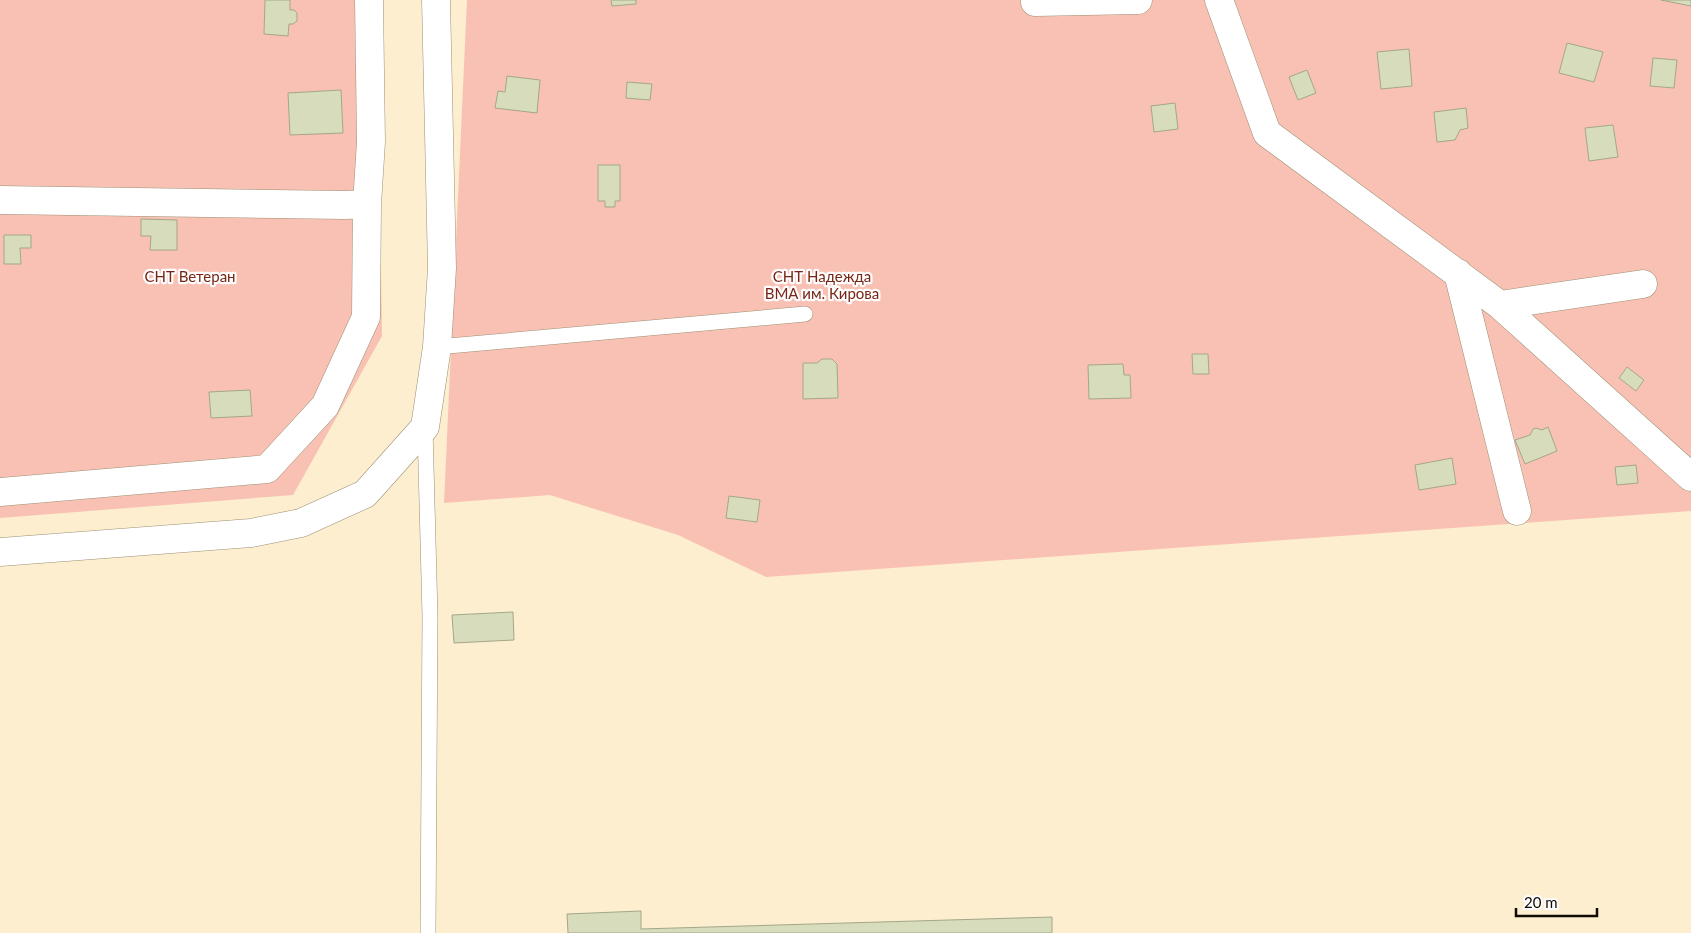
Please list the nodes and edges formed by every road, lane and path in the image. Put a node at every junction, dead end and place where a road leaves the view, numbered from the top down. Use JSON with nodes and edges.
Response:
{"nodes":[{"id":1,"x":369,"y":0,"type":"edge"},
{"id":2,"x":436,"y":0,"type":"edge"},
{"id":3,"x":1138,"y":0,"type":"edge"},
{"id":4,"x":1219,"y":0,"type":"edge"},
{"id":5,"x":1035,"y":2,"type":"dead end"},
{"id":6,"x":0,"y":200,"type":"edge"},
{"id":7,"x":367,"y":204,"type":"junction"},
{"id":8,"x":1458,"y":273,"type":"junction"},
{"id":9,"x":1642,"y":284,"type":"dead end"},
{"id":10,"x":1500,"y":305,"type":"junction"},
{"id":11,"x":805,"y":314,"type":"dead end"},
{"id":12,"x":437,"y":347,"type":"junction"},
{"id":13,"x":424,"y":427,"type":"junction"},
{"id":14,"x":1691,"y":477,"type":"edge"},
{"id":15,"x":0,"y":492,"type":"edge"},
{"id":16,"x":1518,"y":511,"type":"dead end"},
{"id":17,"x":0,"y":552,"type":"edge"},
{"id":18,"x":428,"y":933,"type":"edge"}],
"edges":[{"from":1,"to":7,"type":"street"},
{"from":2,"to":12,"type":"street"},
{"from":3,"to":5,"type":"street"},
{"from":4,"to":8,"type":"street"},
{"from":6,"to":7,"type":"street"},
{"from":7,"to":15,"type":"street"},
{"from":8,"to":10,"type":"street"},
{"from":8,"to":16,"type":"street"},
{"from":9,"to":10,"type":"street"},
{"from":10,"to":14,"type":"street"},
{"from":11,"to":12,"type":"lane"},
{"from":12,"to":13,"type":"street"},
{"from":13,"to":17,"type":"street"},
{"from":13,"to":18,"type":"lane"}]}
